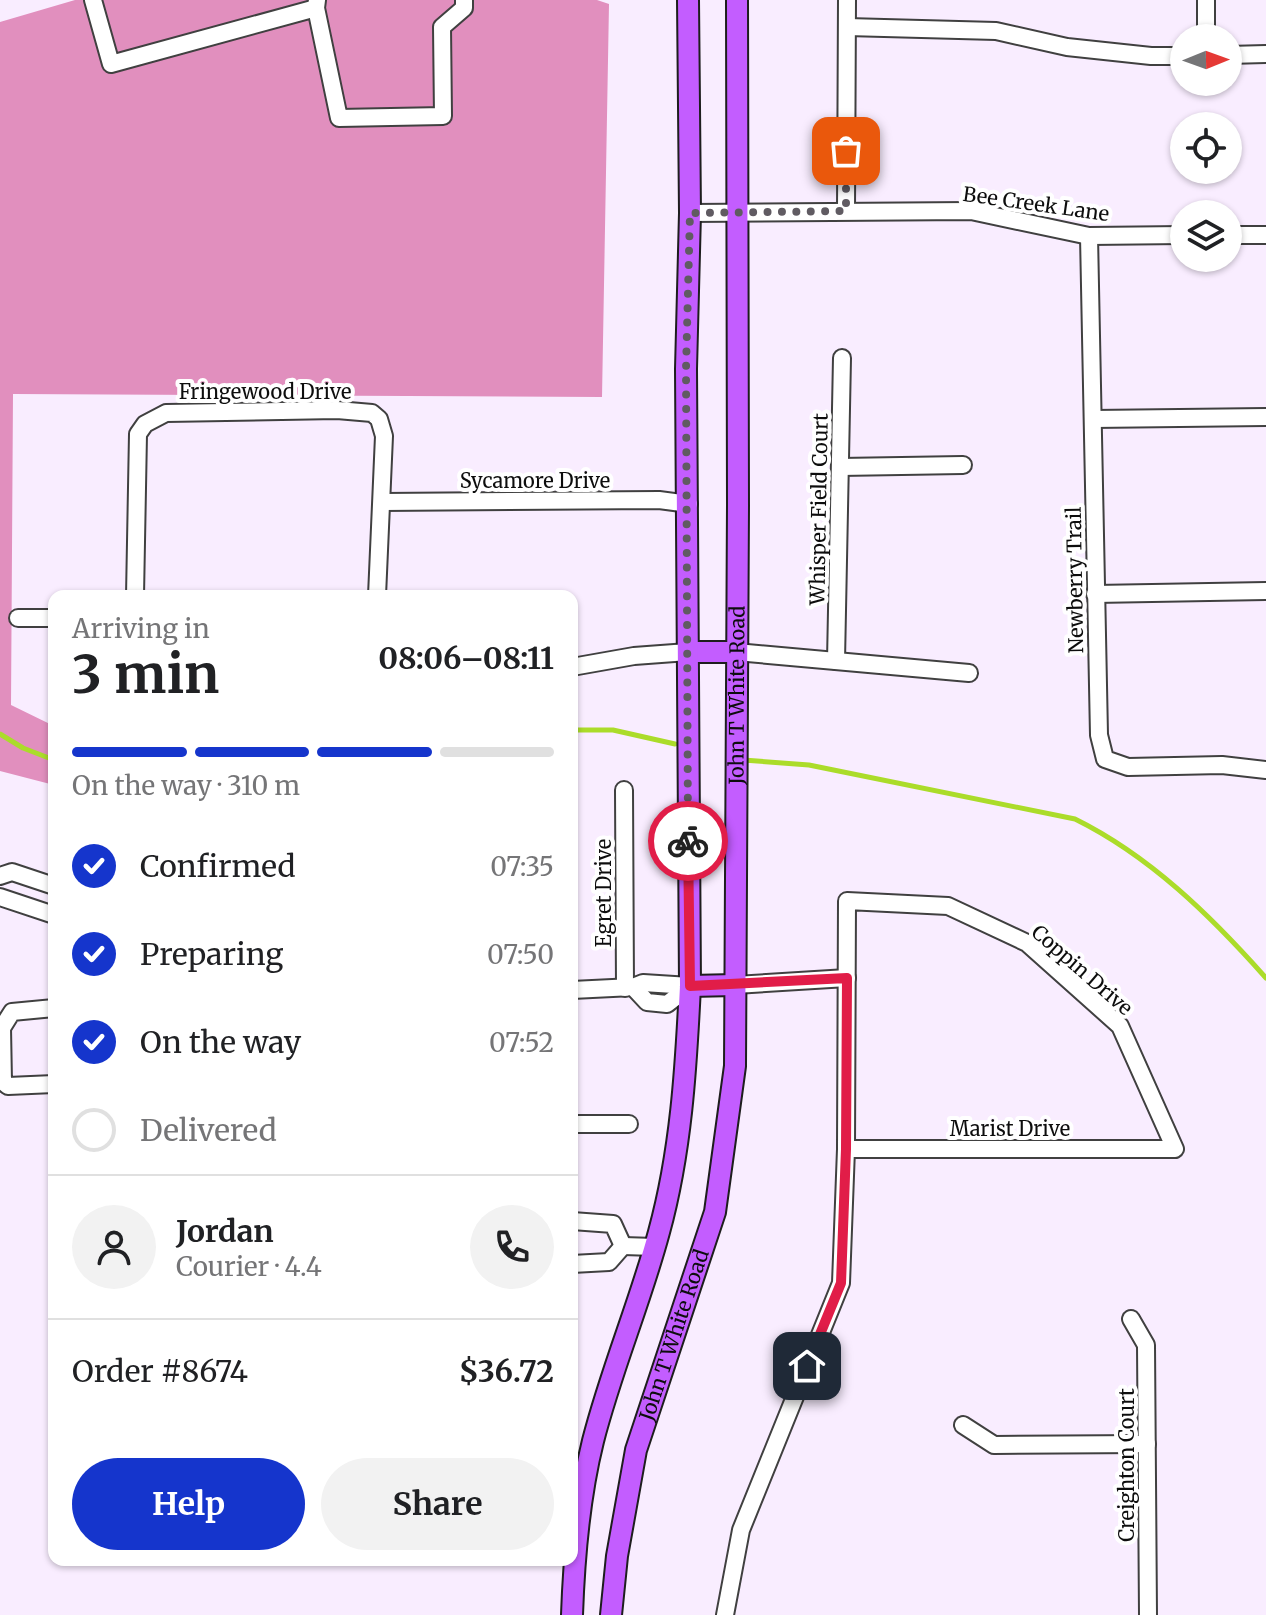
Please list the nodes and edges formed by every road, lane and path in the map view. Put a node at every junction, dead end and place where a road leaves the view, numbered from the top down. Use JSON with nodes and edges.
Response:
{"nodes":[{"id":1,"x":93,"y":0,"type":"edge"},
{"id":2,"x":464,"y":0,"type":"edge"},
{"id":3,"x":688,"y":0,"type":"edge"},
{"id":4,"x":737,"y":0,"type":"edge"},
{"id":5,"x":847,"y":0,"type":"edge"},
{"id":6,"x":1206,"y":0,"type":"edge"},
{"id":7,"x":317,"y":4,"type":"edge"},
{"id":8,"x":1206,"y":24,"type":"edge"},
{"id":9,"x":847,"y":27,"type":"junction"},
{"id":10,"x":1266,"y":54,"type":"edge"},
{"id":11,"x":1242,"y":55,"type":"edge"},
{"id":12,"x":1170,"y":56,"type":"edge"},
{"id":13,"x":846,"y":211,"type":"junction"},
{"id":14,"x":690,"y":213,"type":"junction"},
{"id":15,"x":736,"y":214,"type":"junction"},
{"id":16,"x":1170,"y":235,"type":"edge"},
{"id":17,"x":1242,"y":235,"type":"edge"},
{"id":18,"x":1266,"y":235,"type":"edge"},
{"id":19,"x":1089,"y":236,"type":"junction"},
{"id":20,"x":842,"y":358,"type":"dead end"},
{"id":21,"x":1266,"y":417,"type":"edge"},
{"id":22,"x":1093,"y":419,"type":"junction"},
{"id":23,"x":963,"y":465,"type":"dead end"},
{"id":24,"x":840,"y":467,"type":"junction"},
{"id":25,"x":382,"y":502,"type":"junction"},
{"id":26,"x":689,"y":504,"type":"junction"},
{"id":27,"x":135,"y":590,"type":"edge"},
{"id":28,"x":377,"y":590,"type":"edge"},
{"id":29,"x":1266,"y":591,"type":"edge"},
{"id":30,"x":1095,"y":594,"type":"junction"},
{"id":31,"x":18,"y":618,"type":"dead end"},
{"id":32,"x":48,"y":618,"type":"edge"},
{"id":33,"x":688,"y":652,"type":"junction"},
{"id":34,"x":736,"y":652,"type":"junction"},
{"id":35,"x":836,"y":661,"type":"junction"},
{"id":36,"x":578,"y":666,"type":"edge"},
{"id":37,"x":969,"y":673,"type":"dead end"},
{"id":38,"x":1266,"y":770,"type":"edge"},
{"id":39,"x":624,"y":790,"type":"dead end"},
{"id":40,"x":0,"y":876,"type":"edge"},
{"id":41,"x":48,"y":884,"type":"edge"},
{"id":42,"x":0,"y":897,"type":"edge"},
{"id":43,"x":48,"y":913,"type":"edge"},
{"id":44,"x":847,"y":978,"type":"junction"},
{"id":45,"x":735,"y":985,"type":"junction"},
{"id":46,"x":685,"y":986,"type":"junction"},
{"id":47,"x":629,"y":988,"type":"junction"},
{"id":48,"x":578,"y":990,"type":"edge"},
{"id":49,"x":48,"y":1009,"type":"edge"},
{"id":50,"x":48,"y":1084,"type":"edge"},
{"id":51,"x":578,"y":1124,"type":"edge"},
{"id":52,"x":629,"y":1124,"type":"dead end"},
{"id":53,"x":846,"y":1149,"type":"junction"},
{"id":54,"x":1175,"y":1149,"type":"joint"},
{"id":55,"x":578,"y":1221,"type":"edge"},
{"id":56,"x":623,"y":1246,"type":"junction"},
{"id":57,"x":655,"y":1247,"type":"junction"},
{"id":58,"x":578,"y":1264,"type":"edge"},
{"id":59,"x":1131,"y":1319,"type":"dead end"},
{"id":60,"x":963,"y":1425,"type":"dead end"},
{"id":61,"x":1147,"y":1444,"type":"junction"},
{"id":62,"x":578,"y":1532,"type":"edge"},
{"id":63,"x":576,"y":1566,"type":"edge"},
{"id":64,"x":572,"y":1615,"type":"edge"},
{"id":65,"x":611,"y":1615,"type":"edge"},
{"id":66,"x":725,"y":1615,"type":"edge"},
{"id":67,"x":1148,"y":1615,"type":"edge"}],
"edges":[{"from":1,"to":7,"type":"street"},
{"from":2,"to":7,"type":"street"},
{"from":3,"to":14,"type":"main road"},
{"from":4,"to":15,"type":"main road","name":"John T White Road"},
{"from":5,"to":9,"type":"street"},
{"from":6,"to":8,"type":"street"},
{"from":9,"to":12,"type":"street"},
{"from":9,"to":13,"type":"street"},
{"from":10,"to":11,"type":"street"},
{"from":13,"to":15,"type":"street","name":"Bee Creek Lane"},
{"from":13,"to":19,"type":"street","name":"Bee Creek Lane"},
{"from":14,"to":15,"type":"street","name":"Bee Creek Lane"},
{"from":14,"to":26,"type":"main road"},
{"from":15,"to":34,"type":"main road","name":"John T White Road"},
{"from":16,"to":19,"type":"street","name":"Bee Creek Lane"},
{"from":17,"to":18,"type":"street"},
{"from":19,"to":22,"type":"street","name":"Newberry Trail"},
{"from":20,"to":24,"type":"street","name":"Whisper Field Court"},
{"from":21,"to":22,"type":"street"},
{"from":22,"to":30,"type":"street","name":"Newberry Trail"},
{"from":23,"to":24,"type":"street"},
{"from":24,"to":35,"type":"street","name":"Whisper Field Court"},
{"from":25,"to":26,"type":"street","name":"Sycamore Drive"},
{"from":25,"to":27,"type":"street","name":"Fringewood Drive"},
{"from":25,"to":28,"type":"street"},
{"from":26,"to":33,"type":"main road"},
{"from":29,"to":30,"type":"street"},
{"from":30,"to":38,"type":"street","name":"Newberry Trail"},
{"from":31,"to":32,"type":"street"},
{"from":33,"to":34,"type":"main road"},
{"from":33,"to":36,"type":"street"},
{"from":33,"to":46,"type":"main road"},
{"from":34,"to":35,"type":"street"},
{"from":34,"to":45,"type":"main road","name":"John T White Road"},
{"from":35,"to":37,"type":"street"},
{"from":39,"to":47,"type":"street","name":"Egret Drive"},
{"from":40,"to":41,"type":"street"},
{"from":42,"to":43,"type":"street"},
{"from":44,"to":45,"type":"street"},
{"from":44,"to":53,"type":"street"},
{"from":44,"to":54,"type":"street","name":"Coppin Drive"},
{"from":45,"to":46,"type":"main road"},
{"from":45,"to":65,"type":"main road","name":"John T White Road"},
{"from":46,"to":47,"type":"street"},
{"from":46,"to":57,"type":"main road"},
{"from":47,"to":48,"type":"street"},
{"from":49,"to":50,"type":"street"},
{"from":51,"to":52,"type":"street"},
{"from":53,"to":54,"type":"street","name":"Marist Drive"},
{"from":53,"to":66,"type":"street"},
{"from":55,"to":56,"type":"street"},
{"from":56,"to":57,"type":"street"},
{"from":56,"to":58,"type":"street"},
{"from":57,"to":62,"type":"main road"},
{"from":59,"to":61,"type":"street","name":"Creighton Court"},
{"from":60,"to":61,"type":"street"},
{"from":61,"to":67,"type":"street","name":"Creighton Court"},
{"from":63,"to":64,"type":"main road"}]}
